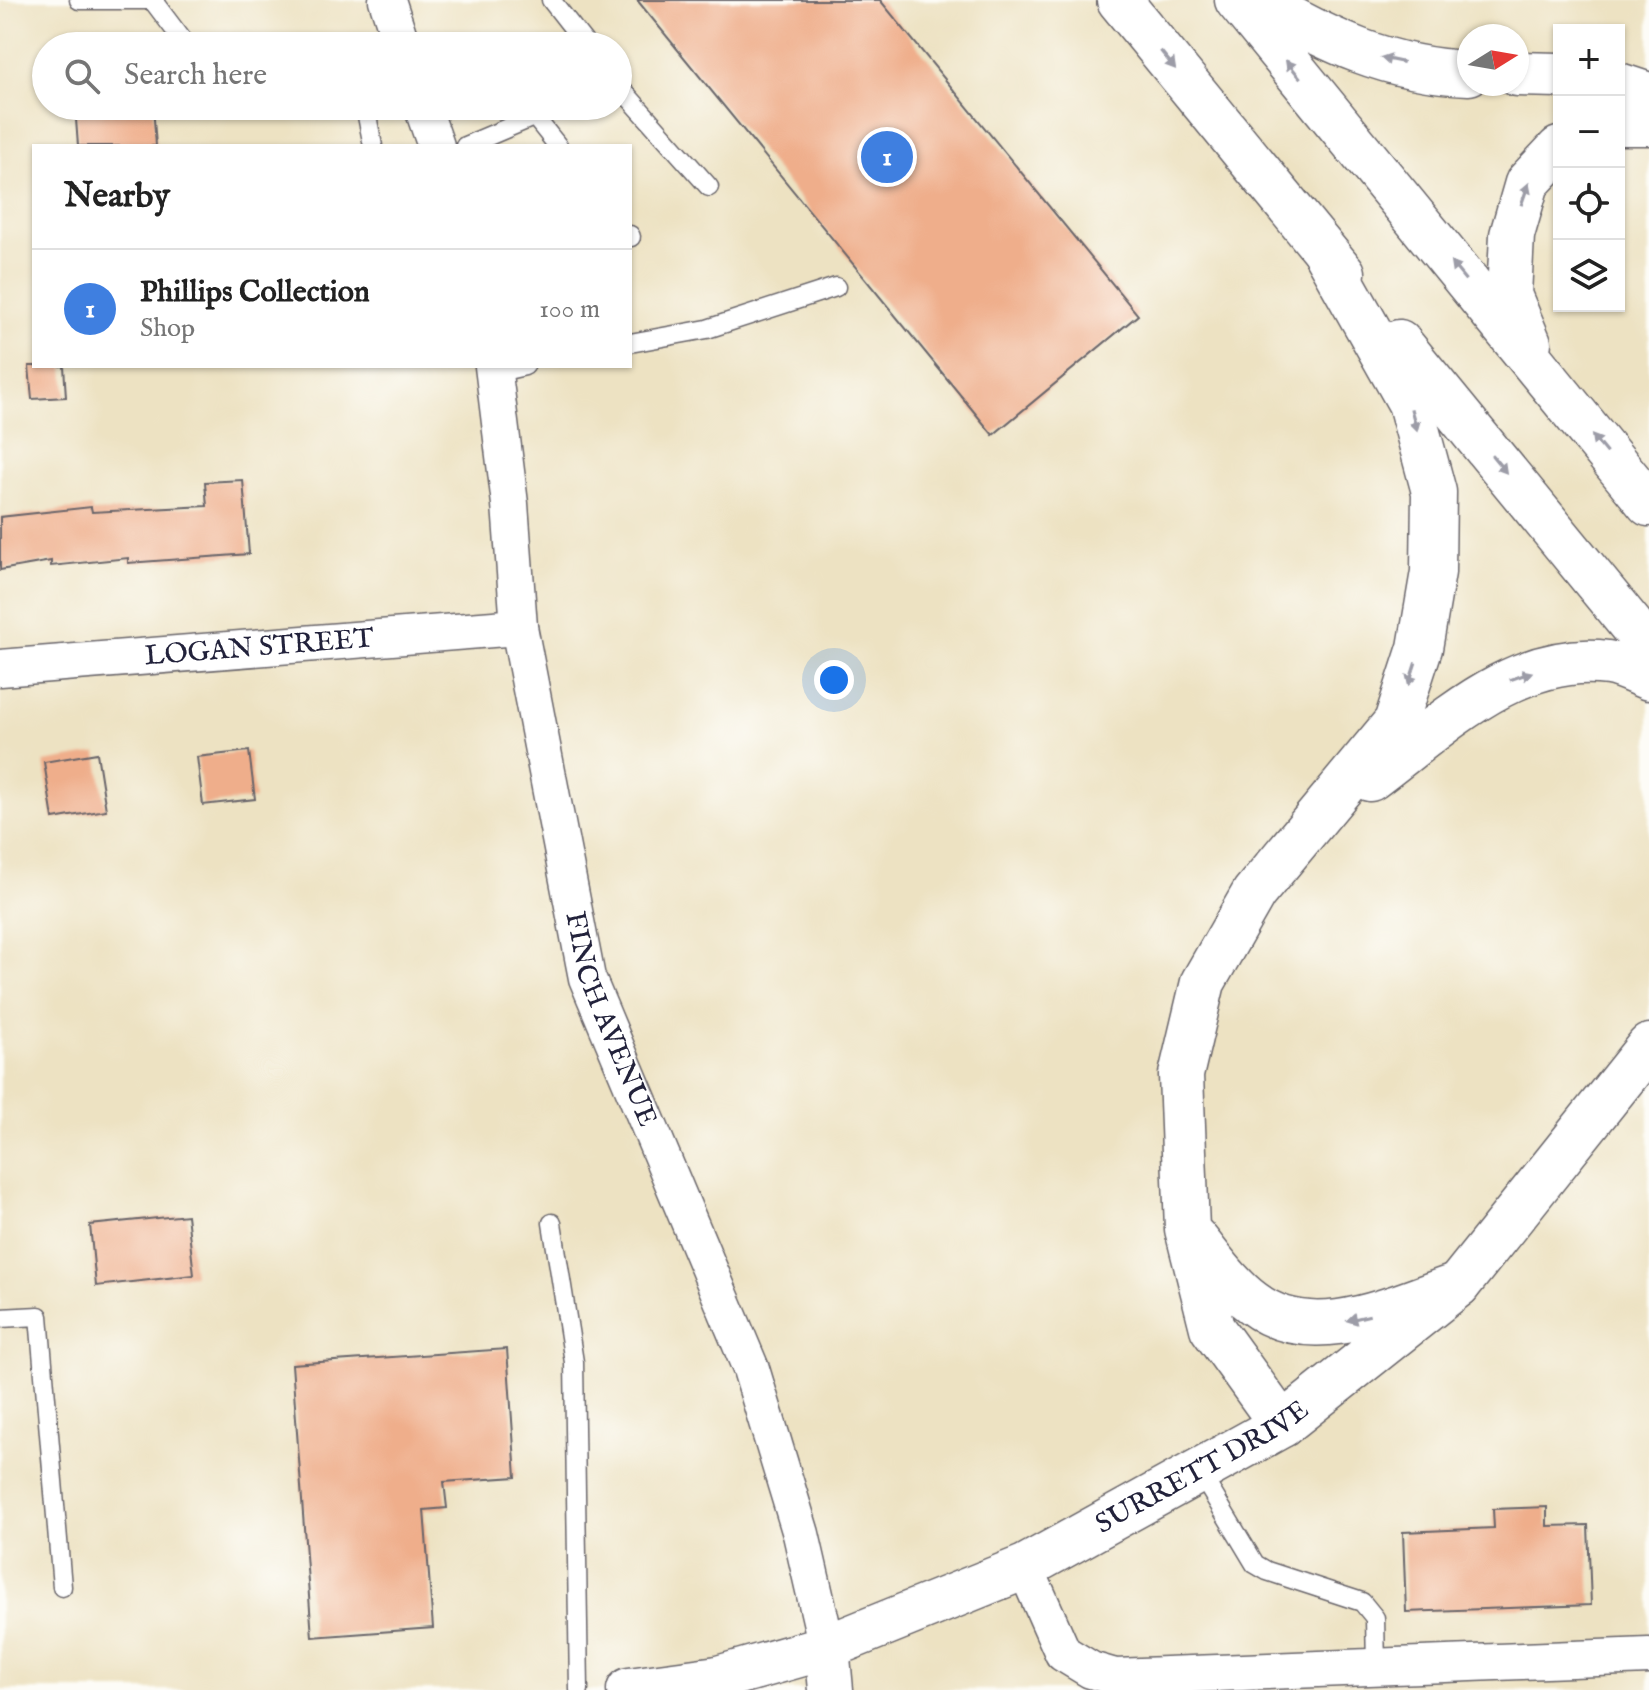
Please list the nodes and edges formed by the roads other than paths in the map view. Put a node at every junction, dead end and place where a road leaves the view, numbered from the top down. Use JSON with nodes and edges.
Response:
{"nodes":[{"id":1,"x":79,"y":0,"type":"edge"},
{"id":2,"x":154,"y":0,"type":"edge"},
{"id":3,"x":387,"y":0,"type":"edge"},
{"id":4,"x":551,"y":0,"type":"edge"},
{"id":5,"x":1119,"y":0,"type":"edge"},
{"id":6,"x":1237,"y":0,"type":"edge"},
{"id":7,"x":1258,"y":0,"type":"edge"},
{"id":8,"x":177,"y":32,"type":"edge"},
{"id":9,"x":397,"y":32,"type":"edge"},
{"id":10,"x":576,"y":32,"type":"edge"},
{"id":11,"x":1457,"y":72,"type":"edge"},
{"id":12,"x":1529,"y":74,"type":"edge"},
{"id":13,"x":1553,"y":75,"type":"edge"},
{"id":14,"x":1625,"y":87,"type":"edge"},
{"id":15,"x":1649,"y":95,"type":"edge"},
{"id":16,"x":632,"y":101,"type":"edge"},
{"id":17,"x":368,"y":120,"type":"edge"},
{"id":18,"x":427,"y":120,"type":"edge"},
{"id":19,"x":525,"y":120,"type":"edge"},
{"id":20,"x":537,"y":120,"type":"edge"},
{"id":21,"x":1625,"y":123,"type":"edge"},
{"id":22,"x":1649,"y":123,"type":"edge"},
{"id":23,"x":373,"y":144,"type":"edge"},
{"id":24,"x":435,"y":144,"type":"edge"},
{"id":25,"x":470,"y":144,"type":"edge"},
{"id":26,"x":556,"y":144,"type":"edge"},
{"id":27,"x":1553,"y":155,"type":"edge"},
{"id":28,"x":709,"y":187,"type":"dead end"},
{"id":29,"x":1325,"y":252,"type":"junction"},
{"id":30,"x":836,"y":287,"type":"dead end"},
{"id":31,"x":632,"y":343,"type":"edge"},
{"id":32,"x":504,"y":368,"type":"edge"},
{"id":33,"x":1542,"y":375,"type":"junction"},
{"id":34,"x":1649,"y":504,"type":"edge"},
{"id":35,"x":519,"y":627,"type":"junction"},
{"id":36,"x":1649,"y":647,"type":"edge"},
{"id":37,"x":0,"y":668,"type":"edge"},
{"id":38,"x":1649,"y":678,"type":"edge"},
{"id":39,"x":1320,"y":816,"type":"junction"},
{"id":40,"x":1649,"y":1046,"type":"edge"},
{"id":41,"x":552,"y":1223,"type":"dead end"},
{"id":42,"x":1187,"y":1229,"type":"junction"},
{"id":43,"x":1458,"y":1285,"type":"junction"},
{"id":44,"x":0,"y":1318,"type":"edge"},
{"id":45,"x":1282,"y":1425,"type":"junction"},
{"id":46,"x":1199,"y":1471,"type":"junction"},
{"id":47,"x":1025,"y":1567,"type":"junction"},
{"id":48,"x":62,"y":1587,"type":"dead end"},
{"id":49,"x":827,"y":1647,"type":"junction"},
{"id":50,"x":1649,"y":1656,"type":"edge"},
{"id":51,"x":1376,"y":1667,"type":"junction"},
{"id":52,"x":579,"y":1690,"type":"edge"},
{"id":53,"x":629,"y":1690,"type":"edge"},
{"id":54,"x":831,"y":1690,"type":"edge"}],
"edges":[{"from":1,"to":2,"type":"lane"},
{"from":2,"to":8,"type":"lane"},
{"from":3,"to":9,"type":"street"},
{"from":4,"to":10,"type":"lane"},
{"from":5,"to":29,"type":"main road","one_way":true},
{"from":33,"to":6,"type":"main road","one_way":true},
{"from":11,"to":7,"type":"main road","one_way":true},
{"from":12,"to":13,"type":"main road"},
{"from":14,"to":15,"type":"main road"},
{"from":16,"to":28,"type":"lane"},
{"from":17,"to":23,"type":"lane"},
{"from":18,"to":24,"type":"street"},
{"from":19,"to":25,"type":"lane"},
{"from":20,"to":26,"type":"lane"},
{"from":21,"to":22,"type":"main road"},
{"from":33,"to":27,"type":"main road","one_way":true},
{"from":29,"to":36,"type":"main road","one_way":true},
{"from":29,"to":39,"type":"main road","one_way":true},
{"from":30,"to":31,"type":"lane"},
{"from":32,"to":35,"type":"street","name":"FINCH AVENUE"},
{"from":34,"to":33,"type":"main road","one_way":true},
{"from":35,"to":37,"type":"street","name":"LOGAN STREET"},
{"from":35,"to":49,"type":"street","name":"FINCH AVENUE"},
{"from":39,"to":38,"type":"main road","one_way":true},
{"from":39,"to":42,"type":"main road"},
{"from":40,"to":43,"type":"main road","name":"SURRETT DRIVE"},
{"from":41,"to":52,"type":"lane"},
{"from":43,"to":42,"type":"main road","one_way":true},
{"from":42,"to":45,"type":"main road"},
{"from":43,"to":45,"type":"main road","name":"SURRETT DRIVE"},
{"from":44,"to":48,"type":"lane"},
{"from":45,"to":46,"type":"main road","name":"SURRETT DRIVE"},
{"from":46,"to":47,"type":"main road","name":"SURRETT DRIVE"},
{"from":46,"to":51,"type":"lane"},
{"from":47,"to":49,"type":"main road","name":"SURRETT DRIVE"},
{"from":47,"to":51,"type":"street"},
{"from":49,"to":53,"type":"main road","name":"SURRETT DRIVE"},
{"from":49,"to":54,"type":"main road"},
{"from":50,"to":51,"type":"street"}]}
